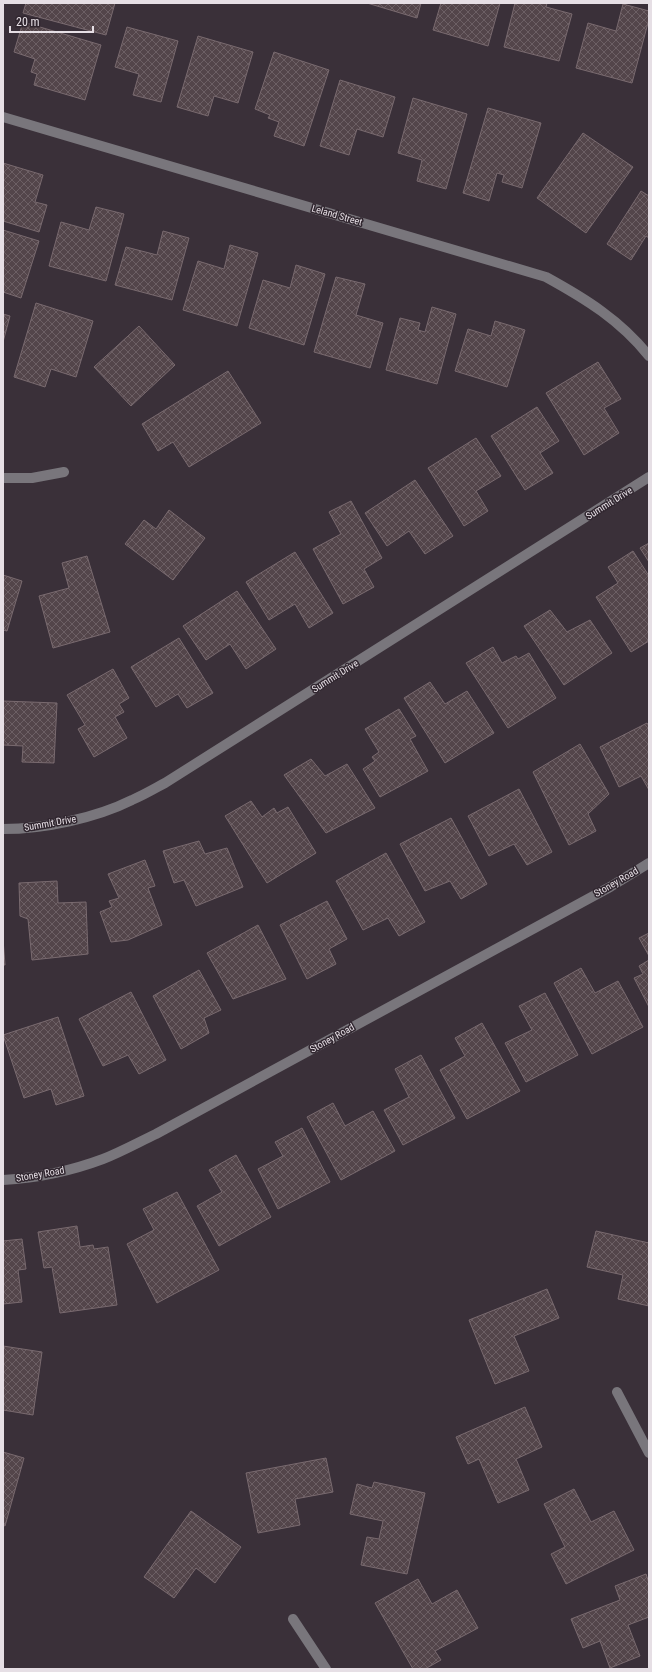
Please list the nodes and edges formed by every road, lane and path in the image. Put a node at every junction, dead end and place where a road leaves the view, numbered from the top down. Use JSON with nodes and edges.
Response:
{"nodes":[{"id":1,"x":3,"y":117,"type":"edge"},
{"id":2,"x":649,"y":356,"type":"edge"},
{"id":3,"x":64,"y":472,"type":"dead end"},
{"id":4,"x":649,"y":477,"type":"edge"},
{"id":5,"x":3,"y":478,"type":"edge"},
{"id":6,"x":3,"y":829,"type":"edge"},
{"id":7,"x":649,"y":863,"type":"edge"},
{"id":8,"x":3,"y":1180,"type":"edge"},
{"id":9,"x":617,"y":1392,"type":"dead end"},
{"id":10,"x":649,"y":1453,"type":"edge"},
{"id":11,"x":293,"y":1619,"type":"dead end"},
{"id":12,"x":326,"y":1669,"type":"edge"}],
"edges":[{"from":1,"to":2,"type":"street","name":"Leland Street"},
{"from":3,"to":5,"type":"street"},
{"from":4,"to":6,"type":"street","name":"Summit Drive"},
{"from":7,"to":8,"type":"street","name":"Stoney Road"},
{"from":9,"to":10,"type":"street"},
{"from":11,"to":12,"type":"street"}]}
